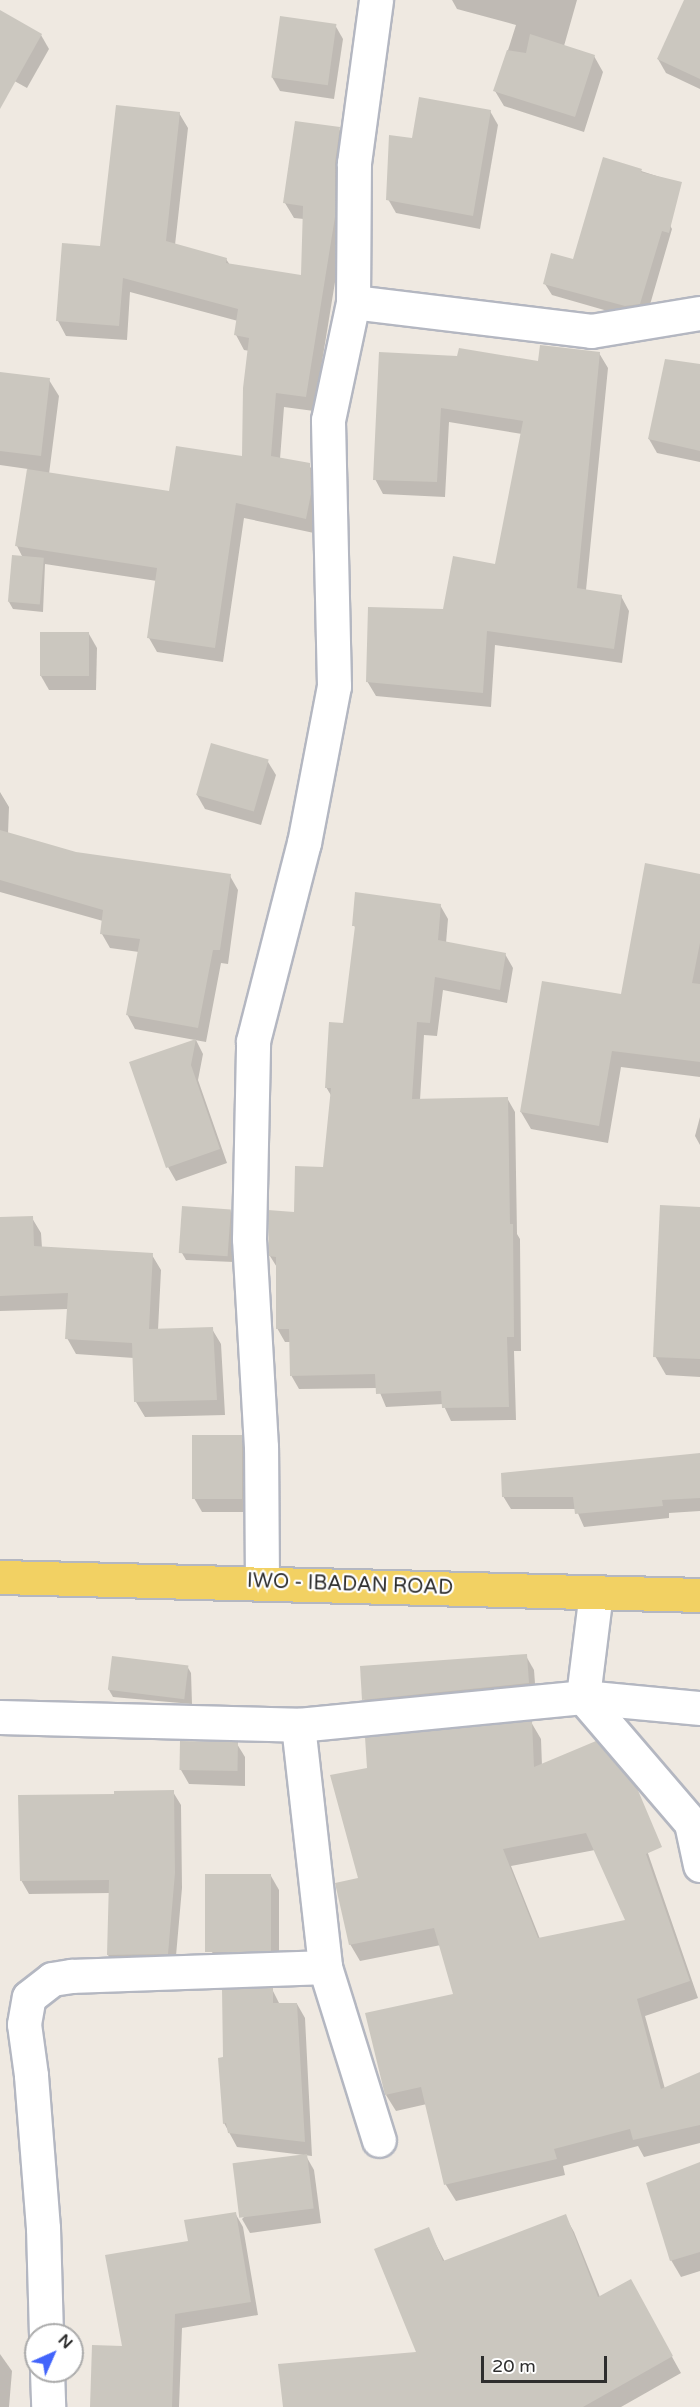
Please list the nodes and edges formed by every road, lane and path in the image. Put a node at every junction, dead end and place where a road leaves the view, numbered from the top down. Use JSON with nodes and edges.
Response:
{"nodes":[{"id":1,"x":376,"y":0,"type":"edge"},
{"id":2,"x":353,"y":302,"type":"junction"},
{"id":3,"x":700,"y":313,"type":"edge"},
{"id":4,"x":0,"y":1577,"type":"edge"},
{"id":5,"x":262,"y":1583,"type":"junction"},
{"id":6,"x":596,"y":1592,"type":"junction"},
{"id":7,"x":700,"y":1594,"type":"edge"},
{"id":8,"x":583,"y":1697,"type":"junction"},
{"id":9,"x":700,"y":1708,"type":"edge"},
{"id":10,"x":0,"y":1717,"type":"edge"},
{"id":11,"x":298,"y":1725,"type":"junction"},
{"id":12,"x":700,"y":1865,"type":"edge"},
{"id":13,"x":325,"y":1967,"type":"junction"},
{"id":14,"x":379,"y":2140,"type":"dead end"},
{"id":15,"x":46,"y":2323,"type":"edge"},
{"id":16,"x":47,"y":2383,"type":"edge"},
{"id":17,"x":48,"y":2407,"type":"edge"}],
"edges":[{"from":1,"to":2,"type":"street"},
{"from":2,"to":3,"type":"street"},
{"from":2,"to":5,"type":"street"},
{"from":4,"to":5,"type":"main road","name":"IWO - IBADAN ROAD"},
{"from":5,"to":6,"type":"main road","name":"IWO - IBADAN ROAD"},
{"from":6,"to":7,"type":"main road","name":"IWO - IBADAN ROAD"},
{"from":6,"to":8,"type":"street"},
{"from":8,"to":9,"type":"street"},
{"from":8,"to":11,"type":"street"},
{"from":8,"to":12,"type":"street"},
{"from":10,"to":11,"type":"street"},
{"from":11,"to":13,"type":"street"},
{"from":13,"to":14,"type":"street"},
{"from":13,"to":15,"type":"street"},
{"from":16,"to":17,"type":"street"}]}
